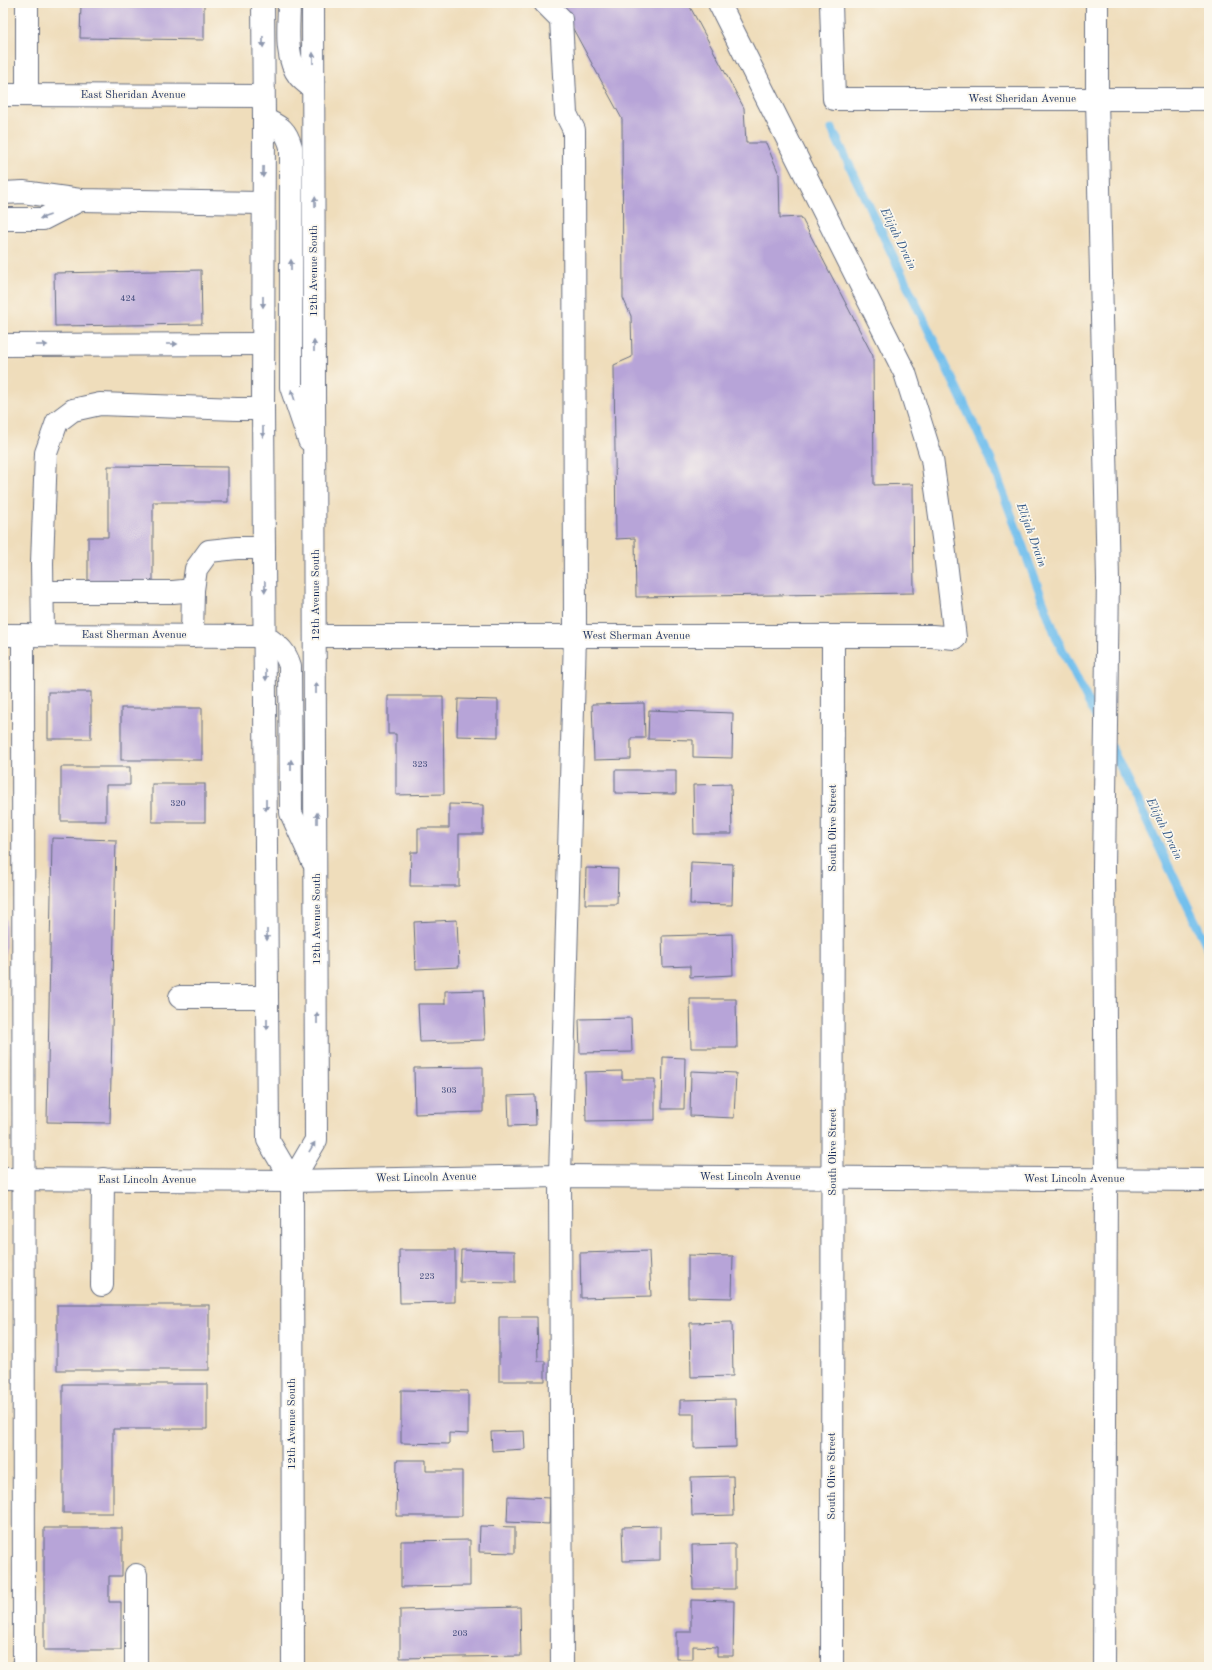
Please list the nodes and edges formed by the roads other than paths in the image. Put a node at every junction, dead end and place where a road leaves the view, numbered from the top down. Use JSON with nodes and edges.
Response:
{"nodes":[{"id":1,"x":27,"y":3,"type":"edge"},
{"id":2,"x":263,"y":3,"type":"edge"},
{"id":3,"x":289,"y":3,"type":"edge"},
{"id":4,"x":314,"y":3,"type":"edge"},
{"id":5,"x":545,"y":3,"type":"edge"},
{"id":6,"x":719,"y":3,"type":"edge"},
{"id":7,"x":831,"y":3,"type":"edge"},
{"id":8,"x":1097,"y":3,"type":"edge"},
{"id":9,"x":313,"y":88,"type":"junction"},
{"id":10,"x":3,"y":95,"type":"edge"},
{"id":11,"x":28,"y":95,"type":"junction"},
{"id":12,"x":263,"y":96,"type":"junction"},
{"id":13,"x":1097,"y":99,"type":"junction"},
{"id":14,"x":1209,"y":99,"type":"edge"},
{"id":15,"x":264,"y":119,"type":"junction"},
{"id":16,"x":3,"y":193,"type":"edge"},
{"id":17,"x":80,"y":200,"type":"junction"},
{"id":18,"x":263,"y":203,"type":"junction"},
{"id":19,"x":3,"y":219,"type":"edge"},
{"id":20,"x":263,"y":344,"type":"junction"},
{"id":21,"x":3,"y":346,"type":"edge"},
{"id":22,"x":263,"y":409,"type":"junction"},
{"id":23,"x":315,"y":458,"type":"junction"},
{"id":24,"x":264,"y":548,"type":"junction"},
{"id":25,"x":193,"y":590,"type":"junction"},
{"id":26,"x":43,"y":592,"type":"junction"},
{"id":27,"x":23,"y":635,"type":"edge"},
{"id":28,"x":192,"y":636,"type":"junction"},
{"id":29,"x":265,"y":636,"type":"junction"},
{"id":30,"x":316,"y":636,"type":"junction"},
{"id":31,"x":575,"y":636,"type":"junction"},
{"id":32,"x":833,"y":636,"type":"junction"},
{"id":33,"x":317,"y":869,"type":"junction"},
{"id":34,"x":180,"y":997,"type":"dead end"},
{"id":35,"x":267,"y":997,"type":"junction"},
{"id":36,"x":560,"y":1176,"type":"junction"},
{"id":37,"x":832,"y":1177,"type":"junction"},
{"id":38,"x":13,"y":1179,"type":"edge"},
{"id":39,"x":103,"y":1180,"type":"junction"},
{"id":40,"x":292,"y":1180,"type":"junction"},
{"id":41,"x":1106,"y":1180,"type":"junction"},
{"id":42,"x":1209,"y":1180,"type":"edge"},
{"id":43,"x":102,"y":1284,"type":"dead end"},
{"id":44,"x":136,"y":1575,"type":"dead end"},
{"id":45,"x":24,"y":1667,"type":"edge"},
{"id":46,"x":136,"y":1667,"type":"edge"},
{"id":47,"x":292,"y":1667,"type":"edge"},
{"id":48,"x":562,"y":1667,"type":"edge"},
{"id":49,"x":832,"y":1667,"type":"edge"},
{"id":50,"x":1104,"y":1667,"type":"edge"}],
"edges":[{"from":1,"to":11,"type":"street"},
{"from":2,"to":12,"type":"street","one_way":true},
{"from":3,"to":9,"type":"street"},
{"from":9,"to":4,"type":"street","name":"12th Avenue South","one_way":true},
{"from":5,"to":31,"type":"street"},
{"from":6,"to":32,"type":"street","name":"West Sherman Avenue"},
{"from":7,"to":13,"type":"street","name":"West Sheridan Avenue"},
{"from":8,"to":13,"type":"street"},
{"from":23,"to":9,"type":"street","name":"12th Avenue South","one_way":true},
{"from":10,"to":11,"type":"street","name":"East Sheridan Avenue"},
{"from":11,"to":12,"type":"street","name":"East Sheridan Avenue"},
{"from":12,"to":15,"type":"street"},
{"from":13,"to":14,"type":"street","name":"West Sheridan Avenue"},
{"from":13,"to":41,"type":"street"},
{"from":15,"to":18,"type":"street","one_way":true},
{"from":23,"to":15,"type":"street","one_way":true},
{"from":16,"to":17,"type":"street"},
{"from":17,"to":18,"type":"street"},
{"from":17,"to":19,"type":"street","one_way":true},
{"from":18,"to":20,"type":"street","one_way":true},
{"from":21,"to":20,"type":"street","one_way":true},
{"from":20,"to":22,"type":"street"},
{"from":22,"to":24,"type":"street","one_way":true},
{"from":22,"to":26,"type":"street"},
{"from":23,"to":30,"type":"street","name":"12th Avenue South"},
{"from":24,"to":25,"type":"street"},
{"from":24,"to":29,"type":"street","one_way":true},
{"from":25,"to":26,"type":"street"},
{"from":25,"to":28,"type":"street"},
{"from":26,"to":27,"type":"street"},
{"from":27,"to":28,"type":"street","name":"East Sherman Avenue"},
{"from":27,"to":38,"type":"street"},
{"from":28,"to":29,"type":"street","name":"East Sherman Avenue"},
{"from":33,"to":29,"type":"street","one_way":true},
{"from":29,"to":35,"type":"street","one_way":true},
{"from":30,"to":31,"type":"street","name":"West Sherman Avenue"},
{"from":33,"to":30,"type":"street","name":"12th Avenue South","one_way":true},
{"from":31,"to":32,"type":"street","name":"West Sherman Avenue"},
{"from":31,"to":36,"type":"street"},
{"from":32,"to":37,"type":"street","name":"South Olive Street"},
{"from":40,"to":33,"type":"street","name":"12th Avenue South","one_way":true},
{"from":34,"to":35,"type":"street"},
{"from":35,"to":40,"type":"street","one_way":true},
{"from":36,"to":37,"type":"street","name":"West Lincoln Avenue"},
{"from":36,"to":40,"type":"street","name":"West Lincoln Avenue"},
{"from":36,"to":48,"type":"street"},
{"from":37,"to":41,"type":"street","name":"West Lincoln Avenue"},
{"from":37,"to":49,"type":"street","name":"South Olive Street"},
{"from":38,"to":39,"type":"street","name":"East Lincoln Avenue"},
{"from":38,"to":45,"type":"street"},
{"from":39,"to":40,"type":"street","name":"East Lincoln Avenue"},
{"from":39,"to":43,"type":"street"},
{"from":40,"to":47,"type":"street","name":"12th Avenue South"},
{"from":41,"to":42,"type":"street","name":"West Lincoln Avenue"},
{"from":41,"to":50,"type":"street"},
{"from":44,"to":46,"type":"street"}]}
